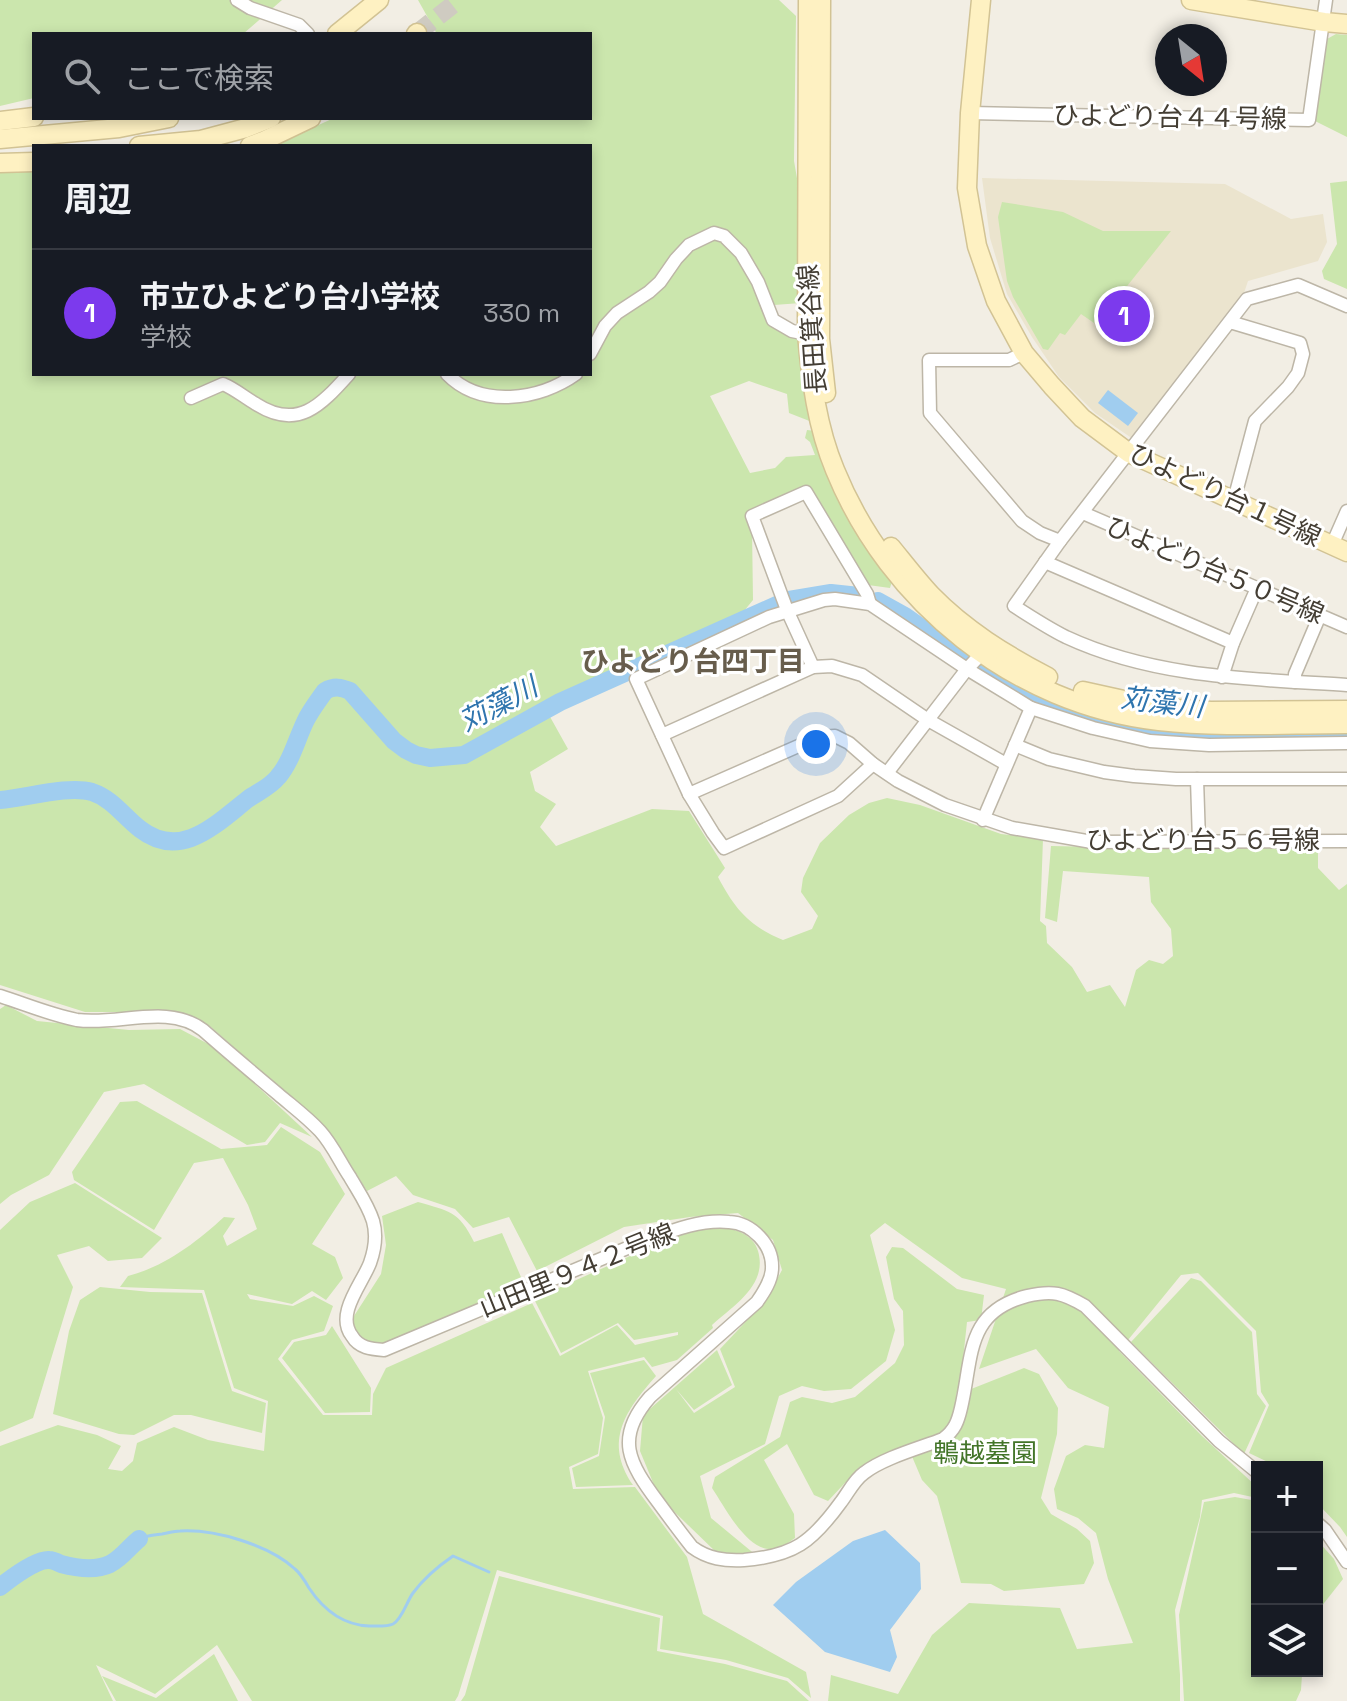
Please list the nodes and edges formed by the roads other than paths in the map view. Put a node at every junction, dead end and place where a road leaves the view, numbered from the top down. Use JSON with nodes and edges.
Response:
{"nodes":[{"id":1,"x":237,"y":0,"type":"edge"},
{"id":2,"x":360,"y":0,"type":"edge"},
{"id":3,"x":379,"y":0,"type":"edge"},
{"id":4,"x":808,"y":0,"type":"edge"},
{"id":5,"x":821,"y":0,"type":"edge"},
{"id":6,"x":981,"y":0,"type":"edge"},
{"id":7,"x":1191,"y":0,"type":"edge"},
{"id":8,"x":1260,"y":0,"type":"edge"},
{"id":9,"x":1325,"y":11,"type":"edge"},
{"id":10,"x":1347,"y":14,"type":"edge"},
{"id":11,"x":1347,"y":24,"type":"edge"},
{"id":12,"x":306,"y":32,"type":"edge"},
{"id":13,"x":323,"y":32,"type":"edge"},
{"id":14,"x":339,"y":32,"type":"edge"},
{"id":15,"x":970,"y":113,"type":"junction"},
{"id":16,"x":32,"y":117,"type":"edge"},
{"id":17,"x":85,"y":120,"type":"edge"},
{"id":18,"x":154,"y":120,"type":"edge"},
{"id":19,"x":158,"y":120,"type":"edge"},
{"id":20,"x":266,"y":120,"type":"edge"},
{"id":21,"x":307,"y":120,"type":"edge"},
{"id":22,"x":0,"y":121,"type":"edge"},
{"id":23,"x":0,"y":131,"type":"edge"},
{"id":24,"x":0,"y":139,"type":"edge"},
{"id":25,"x":160,"y":144,"type":"edge"},
{"id":26,"x":255,"y":144,"type":"edge"},
{"id":27,"x":0,"y":146,"type":"edge"},
{"id":28,"x":32,"y":146,"type":"edge"},
{"id":29,"x":32,"y":162,"type":"edge"},
{"id":30,"x":0,"y":163,"type":"edge"},
{"id":31,"x":1347,"y":306,"type":"edge"},
{"id":32,"x":1230,"y":322,"type":"junction"},
{"id":33,"x":807,"y":334,"type":"junction"},
{"id":34,"x":592,"y":350,"type":"edge"},
{"id":35,"x":1024,"y":353,"type":"junction"},
{"id":36,"x":347,"y":376,"type":"edge"},
{"id":37,"x":450,"y":376,"type":"edge"},
{"id":38,"x":573,"y":376,"type":"edge"},
{"id":39,"x":191,"y":398,"type":"dead end"},
{"id":40,"x":1129,"y":453,"type":"junction"},
{"id":41,"x":1234,"y":500,"type":"junction"},
{"id":42,"x":1347,"y":511,"type":"edge"},
{"id":43,"x":1083,"y":513,"type":"junction"},
{"id":44,"x":1060,"y":541,"type":"junction"},
{"id":45,"x":1340,"y":548,"type":"edge"},
{"id":46,"x":1045,"y":562,"type":"junction"},
{"id":47,"x":1257,"y":588,"type":"junction"},
{"id":48,"x":870,"y":604,"type":"junction"},
{"id":49,"x":787,"y":610,"type":"junction"},
{"id":50,"x":1320,"y":615,"type":"junction"},
{"id":51,"x":1347,"y":627,"type":"edge"},
{"id":52,"x":1233,"y":643,"type":"junction"},
{"id":53,"x":986,"y":649,"type":"junction"},
{"id":54,"x":813,"y":667,"type":"junction"},
{"id":55,"x":967,"y":669,"type":"junction"},
{"id":56,"x":1222,"y":677,"type":"junction"},
{"id":57,"x":1295,"y":682,"type":"junction"},
{"id":58,"x":1347,"y":685,"type":"edge"},
{"id":59,"x":1031,"y":708,"type":"junction"},
{"id":60,"x":1347,"y":710,"type":"edge"},
{"id":61,"x":928,"y":720,"type":"junction"},
{"id":62,"x":1347,"y":724,"type":"edge"},
{"id":63,"x":662,"y":735,"type":"junction"},
{"id":64,"x":1347,"y":743,"type":"edge"},
{"id":65,"x":1015,"y":745,"type":"junction"},
{"id":66,"x":873,"y":764,"type":"junction"},
{"id":67,"x":1006,"y":764,"type":"junction"},
{"id":68,"x":887,"y":773,"type":"junction"},
{"id":69,"x":1197,"y":779,"type":"junction"},
{"id":70,"x":1347,"y":779,"type":"edge"},
{"id":71,"x":689,"y":794,"type":"junction"},
{"id":72,"x":983,"y":820,"type":"junction"},
{"id":73,"x":1199,"y":841,"type":"junction"},
{"id":74,"x":1347,"y":841,"type":"edge"},
{"id":75,"x":0,"y":996,"type":"edge"},
{"id":76,"x":1251,"y":1467,"type":"edge"},
{"id":77,"x":1323,"y":1528,"type":"edge"},
{"id":78,"x":1347,"y":1562,"type":"edge"}],
"edges":[{"from":1,"to":12,"type":"street"},
{"from":2,"to":13,"type":"street"},
{"from":3,"to":14,"type":"street"},
{"from":4,"to":33,"type":"street","name":"長田箕谷線"},
{"from":5,"to":53,"type":"street","name":"長田箕谷線"},
{"from":6,"to":15,"type":"street","name":"ひよどり台１号線"},
{"from":7,"to":9,"type":"street"},
{"from":8,"to":9,"type":"street"},
{"from":9,"to":10,"type":"street"},
{"from":9,"to":11,"type":"street"},
{"from":9,"to":15,"type":"street","name":"ひよどり台４４号線"},
{"from":15,"to":35,"type":"street","name":"ひよどり台１号線"},
{"from":16,"to":22,"type":"street"},
{"from":17,"to":23,"type":"street"},
{"from":18,"to":23,"type":"street"},
{"from":19,"to":24,"type":"street"},
{"from":20,"to":25,"type":"street"},
{"from":21,"to":26,"type":"street"},
{"from":27,"to":28,"type":"street"},
{"from":29,"to":30,"type":"street"},
{"from":31,"to":32,"type":"street"},
{"from":32,"to":40,"type":"street"},
{"from":32,"to":41,"type":"street"},
{"from":33,"to":34,"type":"street"},
{"from":33,"to":53,"type":"street","name":"長田箕谷線"},
{"from":35,"to":40,"type":"street","name":"ひよどり台１号線"},
{"from":35,"to":44,"type":"street"},
{"from":36,"to":39,"type":"street"},
{"from":37,"to":38,"type":"street"},
{"from":40,"to":41,"type":"street","name":"ひよどり台１号線"},
{"from":40,"to":43,"type":"street"},
{"from":41,"to":45,"type":"street","name":"ひよどり台１号線"},
{"from":42,"to":45,"type":"street"},
{"from":43,"to":44,"type":"street"},
{"from":43,"to":47,"type":"street","name":"ひよどり台５０号線"},
{"from":44,"to":46,"type":"street"},
{"from":46,"to":52,"type":"street"},
{"from":46,"to":56,"type":"street"},
{"from":47,"to":50,"type":"street","name":"ひよどり台５０号線"},
{"from":47,"to":52,"type":"street"},
{"from":48,"to":49,"type":"street"},
{"from":48,"to":49,"type":"street"},
{"from":48,"to":55,"type":"street"},
{"from":49,"to":54,"type":"street"},
{"from":49,"to":63,"type":"street"},
{"from":50,"to":51,"type":"street","name":"ひよどり台５０号線"},
{"from":50,"to":57,"type":"street"},
{"from":52,"to":56,"type":"street"},
{"from":53,"to":55,"type":"street"},
{"from":53,"to":60,"type":"street","name":"長田箕谷線"},
{"from":53,"to":62,"type":"street","name":"長田箕谷線"},
{"from":54,"to":61,"type":"street"},
{"from":54,"to":63,"type":"street"},
{"from":55,"to":59,"type":"street"},
{"from":55,"to":61,"type":"street"},
{"from":56,"to":57,"type":"street"},
{"from":57,"to":58,"type":"street"},
{"from":59,"to":64,"type":"street"},
{"from":59,"to":65,"type":"street"},
{"from":61,"to":67,"type":"street"},
{"from":61,"to":68,"type":"street"},
{"from":63,"to":71,"type":"street"},
{"from":65,"to":67,"type":"street"},
{"from":65,"to":69,"type":"street"},
{"from":66,"to":68,"type":"street","name":"ひよどり台５６号線"},
{"from":66,"to":71,"type":"street","name":"ひよどり台５６号線"},
{"from":66,"to":71,"type":"street"},
{"from":67,"to":72,"type":"street"},
{"from":68,"to":72,"type":"street","name":"ひよどり台５６号線"},
{"from":69,"to":70,"type":"street"},
{"from":69,"to":73,"type":"street"},
{"from":72,"to":73,"type":"street","name":"ひよどり台５６号線"},
{"from":73,"to":74,"type":"street","name":"ひよどり台５６号線"},
{"from":75,"to":76,"type":"street","name":"山田里９４２号線"},
{"from":77,"to":78,"type":"street"}]}
